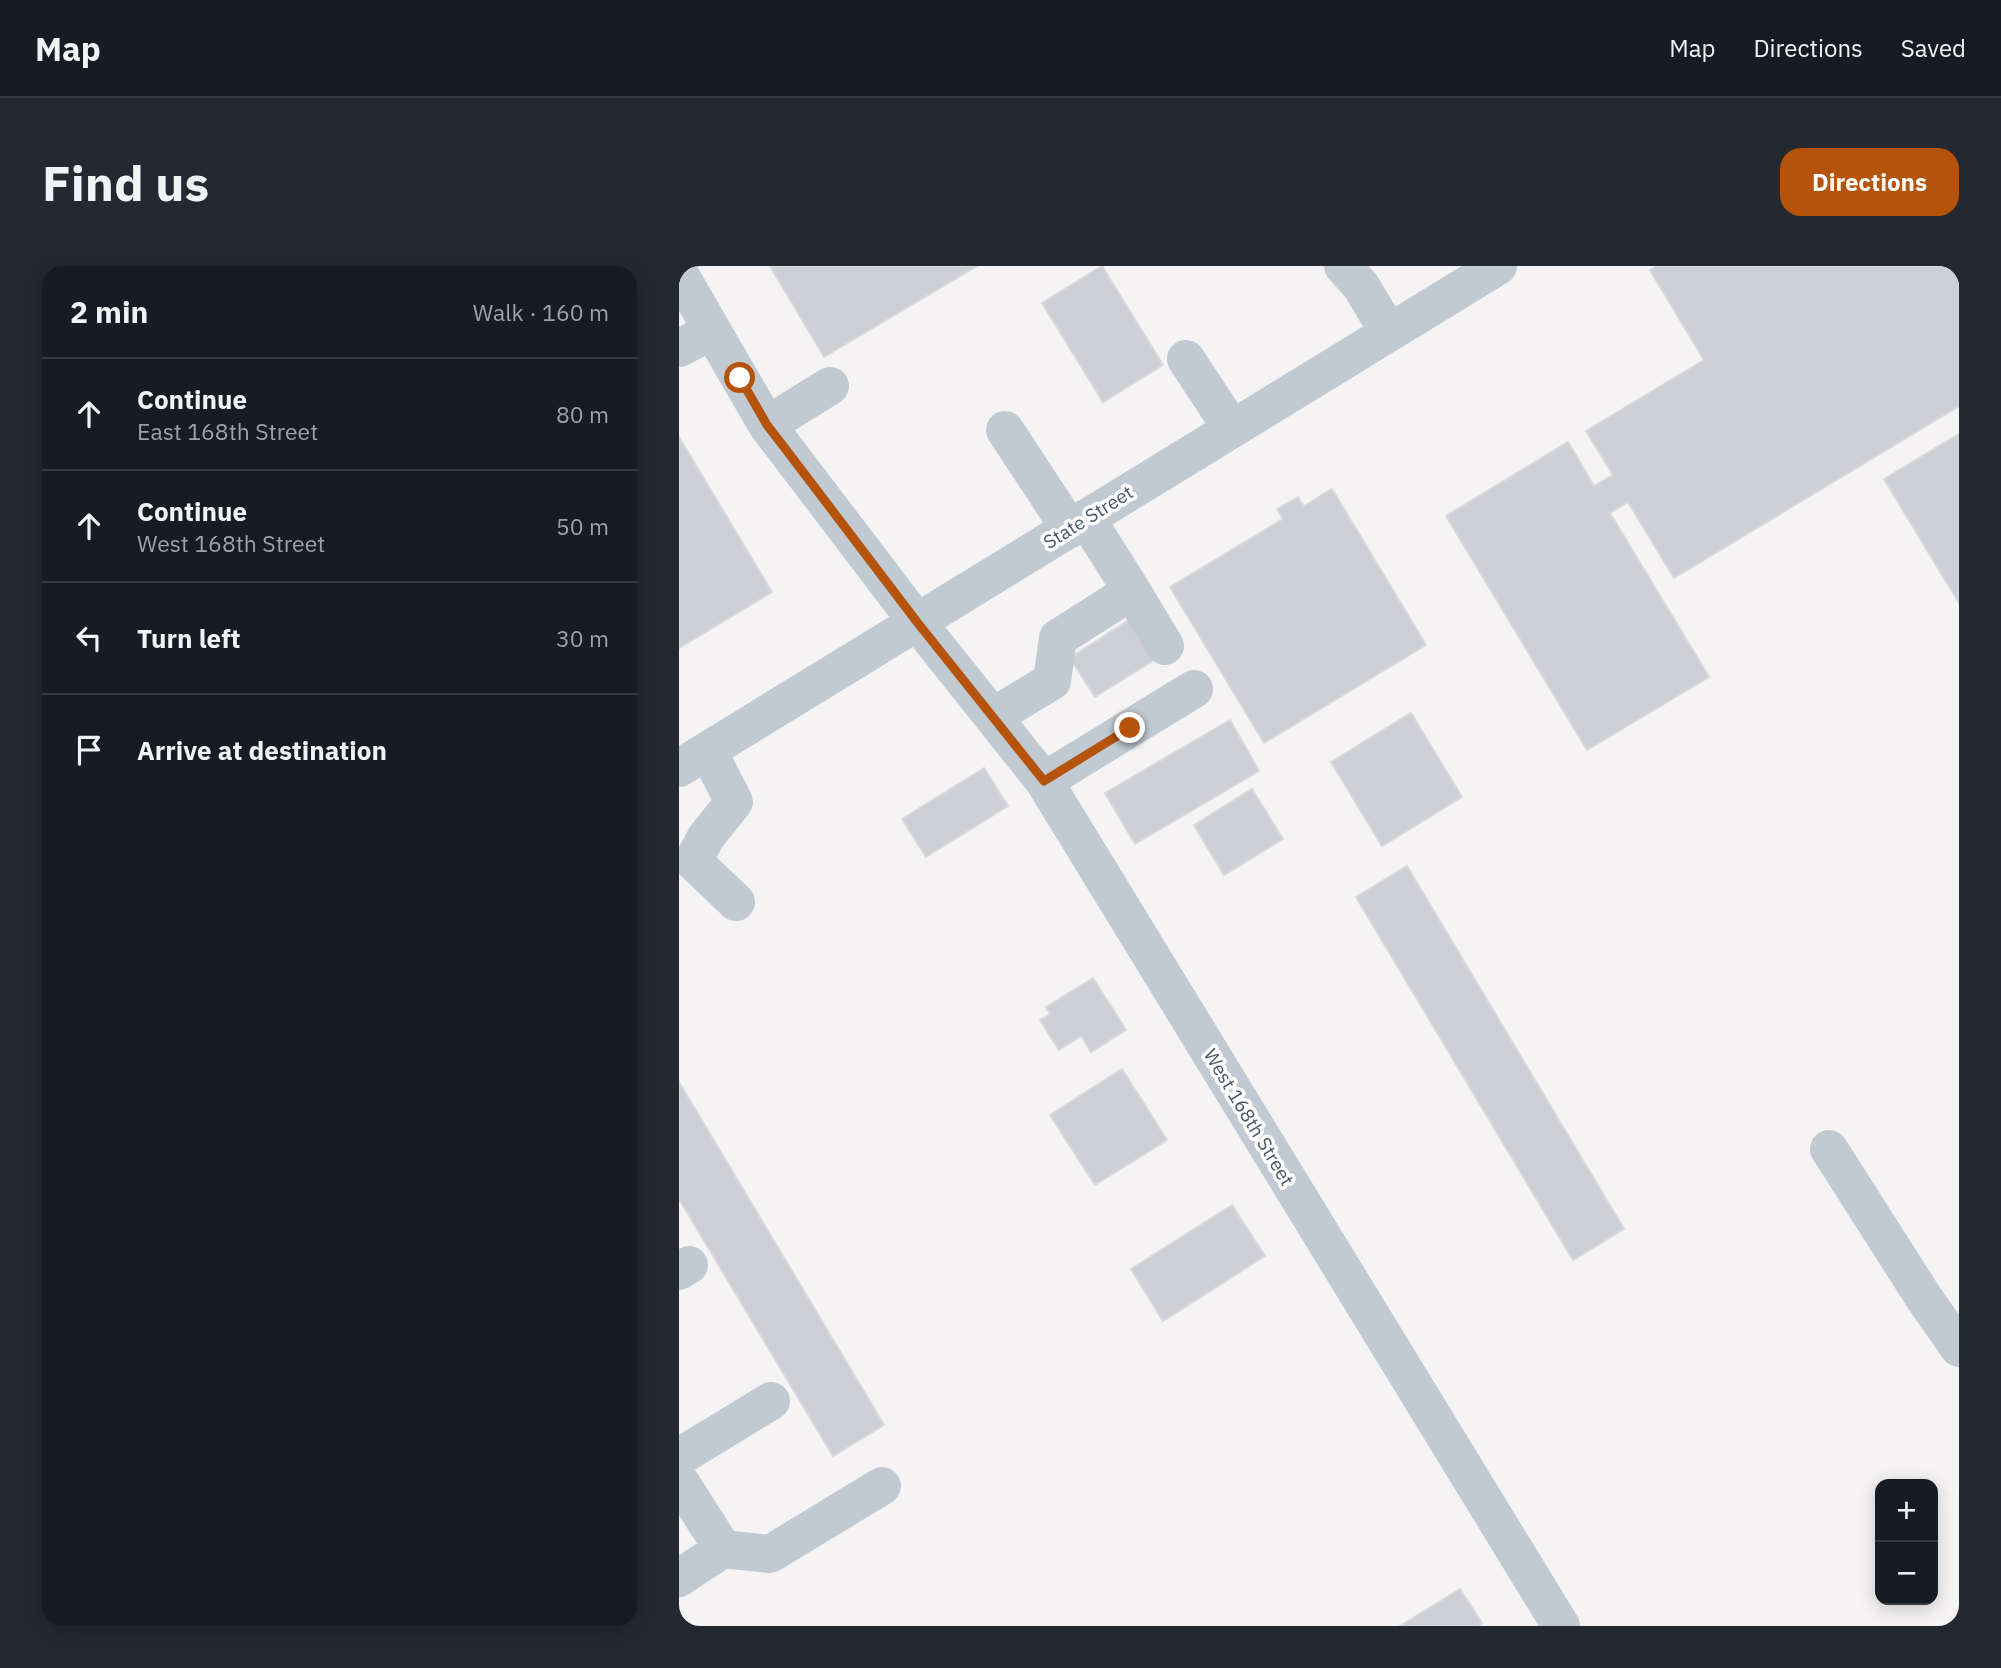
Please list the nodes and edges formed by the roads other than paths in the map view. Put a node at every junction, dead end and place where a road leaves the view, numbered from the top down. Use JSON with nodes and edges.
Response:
{"nodes":[{"id":1,"x":1343,"y":266,"type":"edge"},
{"id":2,"x":1498,"y":266,"type":"edge"},
{"id":3,"x":679,"y":273,"type":"edge"},
{"id":4,"x":1389,"y":333,"type":"junction"},
{"id":5,"x":696,"y":339,"type":"edge"},
{"id":6,"x":1186,"y":359,"type":"dead end"},
{"id":7,"x":830,"y":386,"type":"dead end"},
{"id":8,"x":767,"y":425,"type":"junction"},
{"id":9,"x":1232,"y":429,"type":"junction"},
{"id":10,"x":1005,"y":430,"type":"dead end"},
{"id":11,"x":1078,"y":523,"type":"junction"},
{"id":12,"x":1132,"y":591,"type":"junction"},
{"id":13,"x":917,"y":622,"type":"junction"},
{"id":14,"x":1165,"y":646,"type":"dead end"},
{"id":15,"x":1194,"y":689,"type":"dead end"},
{"id":16,"x":994,"y":716,"type":"junction"},
{"id":17,"x":693,"y":759,"type":"edge"},
{"id":18,"x":1044,"y":781,"type":"junction"},
{"id":19,"x":736,"y":902,"type":"dead end"},
{"id":20,"x":1829,"y":1149,"type":"dead end"},
{"id":21,"x":1959,"y":1348,"type":"edge"},
{"id":22,"x":771,"y":1401,"type":"dead end"},
{"id":23,"x":679,"y":1457,"type":"edge"},
{"id":24,"x":679,"y":1480,"type":"edge"},
{"id":25,"x":882,"y":1486,"type":"dead end"},
{"id":26,"x":723,"y":1549,"type":"junction"},
{"id":27,"x":679,"y":1578,"type":"edge"},
{"id":28,"x":1561,"y":1626,"type":"edge"}],
"edges":[{"from":1,"to":4,"type":"street"},
{"from":2,"to":4,"type":"street","name":"State Street"},
{"from":3,"to":5,"type":"street","name":"West 168th Street"},
{"from":4,"to":9,"type":"street","name":"State Street"},
{"from":5,"to":8,"type":"street","name":"West 168th Street"},
{"from":6,"to":9,"type":"street"},
{"from":7,"to":8,"type":"street"},
{"from":8,"to":13,"type":"street","name":"West 168th Street"},
{"from":9,"to":11,"type":"street","name":"State Street"},
{"from":10,"to":11,"type":"street"},
{"from":11,"to":12,"type":"street"},
{"from":11,"to":13,"type":"street","name":"State Street"},
{"from":12,"to":14,"type":"street"},
{"from":12,"to":16,"type":"street"},
{"from":13,"to":16,"type":"street","name":"West 168th Street"},
{"from":13,"to":17,"type":"street","name":"State Street"},
{"from":15,"to":18,"type":"street"},
{"from":16,"to":18,"type":"street","name":"West 168th Street"},
{"from":17,"to":19,"type":"street"},
{"from":18,"to":28,"type":"street","name":"West 168th Street"},
{"from":20,"to":21,"type":"street"},
{"from":22,"to":23,"type":"street"},
{"from":24,"to":26,"type":"street"},
{"from":25,"to":26,"type":"street"},
{"from":26,"to":27,"type":"street"}]}
